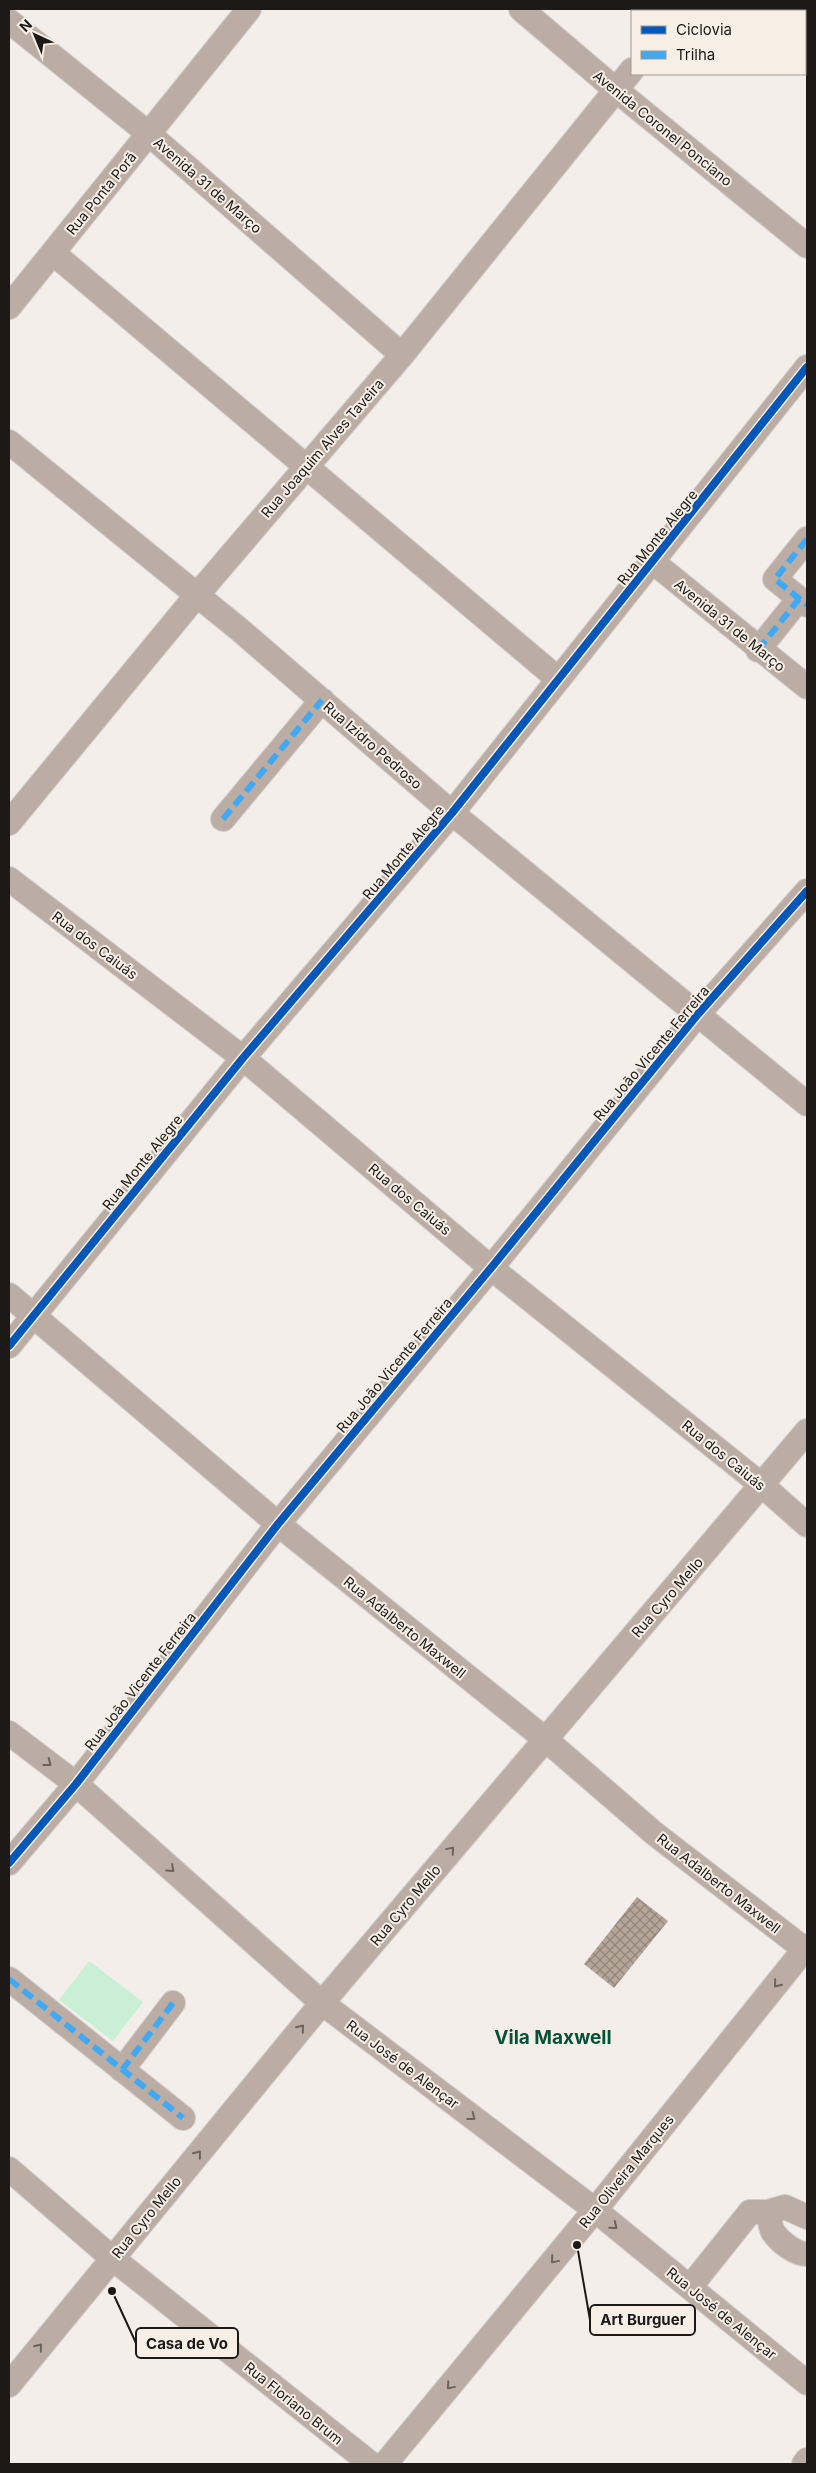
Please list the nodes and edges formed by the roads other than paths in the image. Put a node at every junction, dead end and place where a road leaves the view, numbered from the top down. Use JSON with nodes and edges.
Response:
{"nodes":[{"id":1,"x":250,"y":9,"type":"edge"},
{"id":2,"x":521,"y":9,"type":"edge"},
{"id":3,"x":9,"y":21,"type":"edge"},
{"id":4,"x":631,"y":71,"type":"edge"},
{"id":5,"x":616,"y":90,"type":"junction"},
{"id":6,"x":150,"y":134,"type":"junction"},
{"id":7,"x":807,"y":246,"type":"edge"},
{"id":8,"x":52,"y":253,"type":"junction"},
{"id":9,"x":9,"y":307,"type":"edge"},
{"id":10,"x":402,"y":355,"type":"junction"},
{"id":11,"x":807,"y":367,"type":"edge"},
{"id":12,"x":9,"y":442,"type":"edge"},
{"id":13,"x":307,"y":466,"type":"junction"},
{"id":14,"x":807,"y":539,"type":"edge"},
{"id":15,"x":653,"y":562,"type":"junction"},
{"id":16,"x":197,"y":595,"type":"junction"},
{"id":17,"x":803,"y":602,"type":"edge"},
{"id":18,"x":758,"y":650,"type":"junction"},
{"id":19,"x":558,"y":679,"type":"junction"},
{"id":20,"x":807,"y":687,"type":"edge"},
{"id":21,"x":322,"y":700,"type":"junction"},
{"id":22,"x":452,"y":813,"type":"junction"},
{"id":23,"x":223,"y":819,"type":"dead end"},
{"id":24,"x":9,"y":824,"type":"edge"},
{"id":25,"x":9,"y":879,"type":"edge"},
{"id":26,"x":807,"y":891,"type":"edge"},
{"id":27,"x":698,"y":1014,"type":"junction"},
{"id":28,"x":243,"y":1058,"type":"junction"},
{"id":29,"x":807,"y":1104,"type":"edge"},
{"id":30,"x":491,"y":1268,"type":"junction"},
{"id":31,"x":9,"y":1295,"type":"edge"},
{"id":32,"x":34,"y":1316,"type":"junction"},
{"id":33,"x":9,"y":1346,"type":"edge"},
{"id":34,"x":807,"y":1431,"type":"edge"},
{"id":35,"x":763,"y":1486,"type":"junction"},
{"id":36,"x":278,"y":1524,"type":"junction"},
{"id":37,"x":807,"y":1525,"type":"edge"},
{"id":38,"x":9,"y":1734,"type":"edge"},
{"id":39,"x":545,"y":1739,"type":"junction"},
{"id":40,"x":76,"y":1784,"type":"junction"},
{"id":41,"x":9,"y":1863,"type":"edge"},
{"id":42,"x":806,"y":1949,"type":"edge"},
{"id":43,"x":9,"y":1979,"type":"edge"},
{"id":44,"x":173,"y":2003,"type":"dead end"},
{"id":45,"x":322,"y":2003,"type":"junction"},
{"id":46,"x":122,"y":2070,"type":"junction"},
{"id":47,"x":183,"y":2118,"type":"dead end"},
{"id":48,"x":9,"y":2169,"type":"edge"},
{"id":49,"x":595,"y":2210,"type":"junction"},
{"id":50,"x":768,"y":2212,"type":"junction"},
{"id":51,"x":807,"y":2217,"type":"edge"},
{"id":52,"x":807,"y":2254,"type":"edge"},
{"id":53,"x":112,"y":2258,"type":"junction"},
{"id":54,"x":690,"y":2287,"type":"junction"},
{"id":55,"x":807,"y":2383,"type":"edge"},
{"id":56,"x":9,"y":2385,"type":"edge"},
{"id":57,"x":807,"y":2460,"type":"edge"},
{"id":58,"x":371,"y":2464,"type":"edge"},
{"id":59,"x":385,"y":2464,"type":"edge"},
{"id":60,"x":804,"y":2464,"type":"edge"}],
"edges":[{"from":1,"to":6,"type":"street","name":"Rua Ponta Porã"},
{"from":2,"to":5,"type":"street","name":"Avenida Coronel Ponciano"},
{"from":3,"to":6,"type":"street","name":"Avenida 31 de Março"},
{"from":4,"to":5,"type":"street","name":"Rua Joaquim Alves Taveira"},
{"from":5,"to":7,"type":"street","name":"Avenida Coronel Ponciano"},
{"from":5,"to":10,"type":"street","name":"Rua Joaquim Alves Taveira"},
{"from":6,"to":8,"type":"street","name":"Rua Ponta Porã"},
{"from":6,"to":10,"type":"street","name":"Avenida 31 de Março"},
{"from":8,"to":9,"type":"street","name":"Rua Ponta Porã"},
{"from":8,"to":13,"type":"street"},
{"from":10,"to":13,"type":"street","name":"Rua Joaquim Alves Taveira"},
{"from":11,"to":15,"type":"street","name":"Rua Monte Alegre"},
{"from":12,"to":16,"type":"street","name":"Rua Izidro Pedroso"},
{"from":13,"to":16,"type":"street","name":"Rua Joaquim Alves Taveira"},
{"from":13,"to":19,"type":"street"},
{"from":14,"to":17,"type":"street"},
{"from":15,"to":18,"type":"street","name":"Avenida 31 de Março"},
{"from":15,"to":19,"type":"street","name":"Rua Monte Alegre"},
{"from":16,"to":21,"type":"street","name":"Rua Izidro Pedroso"},
{"from":16,"to":24,"type":"street","name":"Rua Joaquim Alves Taveira"},
{"from":17,"to":18,"type":"street"},
{"from":18,"to":20,"type":"street","name":"Avenida 31 de Março"},
{"from":19,"to":22,"type":"street","name":"Rua Monte Alegre"},
{"from":21,"to":22,"type":"street","name":"Rua Izidro Pedroso"},
{"from":21,"to":23,"type":"street"},
{"from":22,"to":27,"type":"street","name":"Rua Izidro Pedroso"},
{"from":22,"to":28,"type":"street","name":"Rua Monte Alegre"},
{"from":25,"to":28,"type":"street","name":"Rua dos Caiuás"},
{"from":26,"to":27,"type":"street","name":"Rua João Vicente Ferreira"},
{"from":27,"to":29,"type":"street","name":"Rua Izidro Pedroso"},
{"from":27,"to":30,"type":"street","name":"Rua João Vicente Ferreira"},
{"from":28,"to":30,"type":"street","name":"Rua dos Caiuás"},
{"from":28,"to":32,"type":"street","name":"Rua Monte Alegre"},
{"from":30,"to":35,"type":"street","name":"Rua dos Caiuás"},
{"from":30,"to":36,"type":"street","name":"Rua João Vicente Ferreira"},
{"from":31,"to":32,"type":"street","name":"Rua Adalberto Maxwell"},
{"from":32,"to":33,"type":"street","name":"Rua Monte Alegre"},
{"from":32,"to":36,"type":"street","name":"Rua Adalberto Maxwell"},
{"from":34,"to":35,"type":"street","name":"Rua Cyro Mello"},
{"from":35,"to":37,"type":"street","name":"Rua dos Caiuás"},
{"from":35,"to":39,"type":"street","name":"Rua Cyro Mello"},
{"from":36,"to":39,"type":"street","name":"Rua Adalberto Maxwell"},
{"from":36,"to":40,"type":"street","name":"Rua João Vicente Ferreira"},
{"from":38,"to":40,"type":"street","name":"Rua José de Alençar","one_way":true},
{"from":39,"to":42,"type":"street","name":"Rua Adalberto Maxwell"},
{"from":45,"to":39,"type":"street","name":"Rua Cyro Mello","one_way":true},
{"from":40,"to":41,"type":"street","name":"Rua João Vicente Ferreira"},
{"from":40,"to":45,"type":"street","name":"Rua José de Alençar","one_way":true},
{"from":42,"to":49,"type":"street","name":"Rua Oliveira Marques","one_way":true},
{"from":43,"to":46,"type":"street"},
{"from":44,"to":46,"type":"street"},
{"from":45,"to":49,"type":"street","name":"Rua José de Alençar","one_way":true},
{"from":53,"to":45,"type":"street","name":"Rua Cyro Mello","one_way":true},
{"from":46,"to":47,"type":"street"},
{"from":48,"to":53,"type":"street","name":"Rua Floriano Brum"},
{"from":49,"to":54,"type":"street","name":"Rua José de Alençar","one_way":true},
{"from":49,"to":59,"type":"street","name":"Rua Oliveira Marques","one_way":true},
{"from":50,"to":51,"type":"street"},
{"from":50,"to":52,"type":"street"},
{"from":50,"to":54,"type":"street"},
{"from":56,"to":53,"type":"street","name":"Rua Cyro Mello","one_way":true},
{"from":53,"to":58,"type":"street","name":"Rua Floriano Brum"},
{"from":54,"to":55,"type":"street","name":"Rua José de Alençar"},
{"from":57,"to":60,"type":"street"}]}
